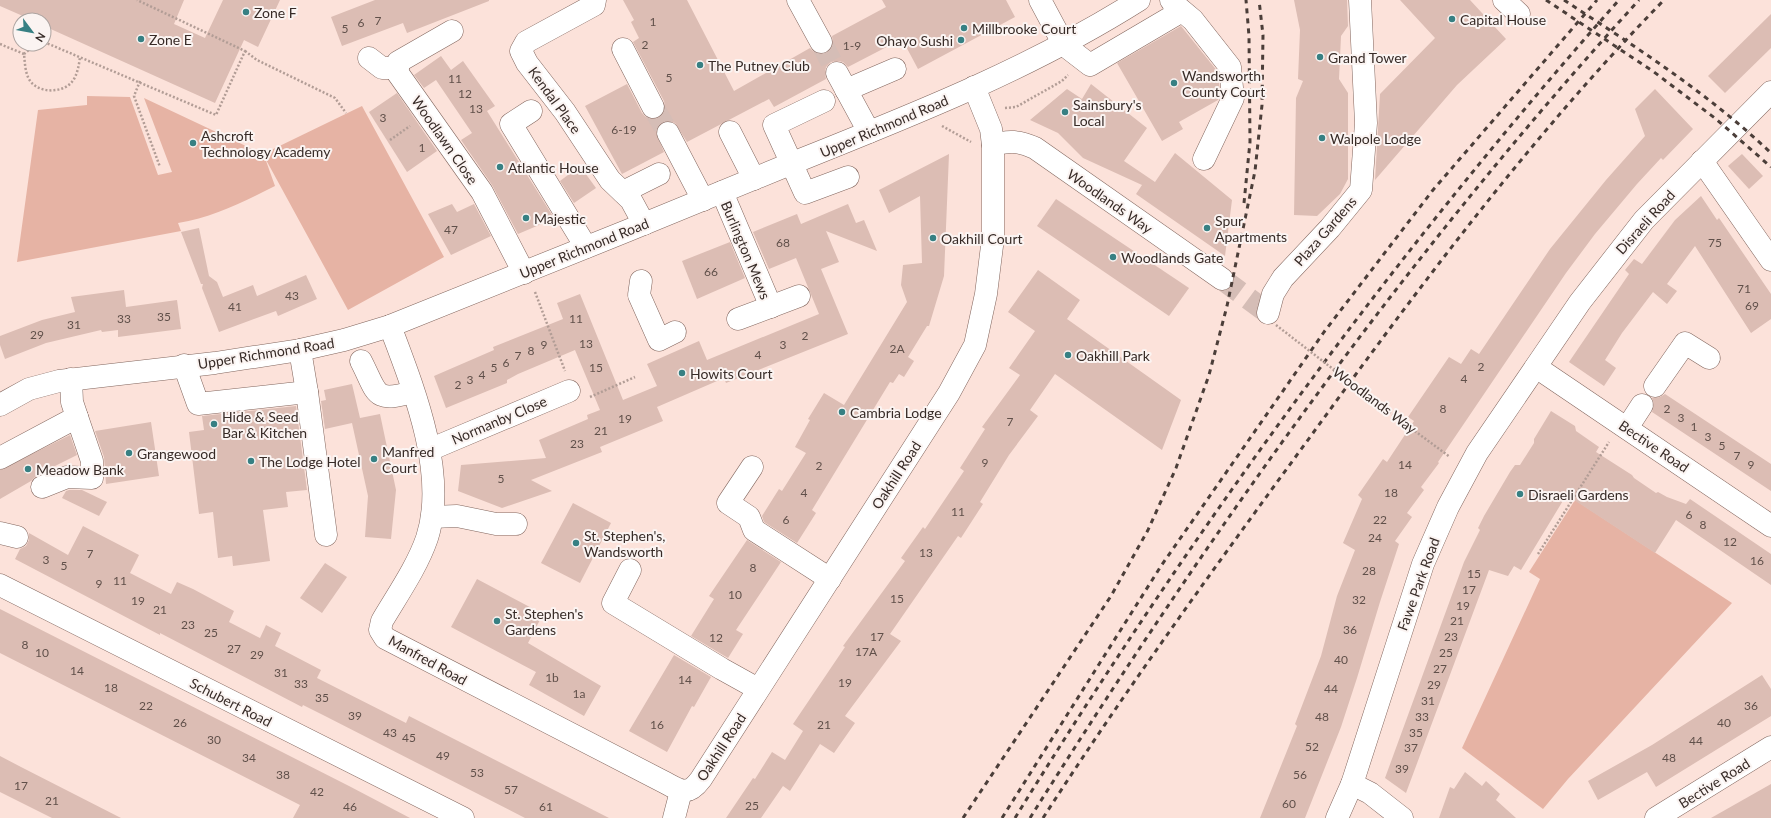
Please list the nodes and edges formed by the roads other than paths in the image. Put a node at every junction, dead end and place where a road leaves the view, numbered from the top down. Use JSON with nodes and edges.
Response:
{"nodes":[{"id":1,"x":596,"y":0,"type":"edge"},
{"id":2,"x":798,"y":0,"type":"edge"},
{"id":3,"x":1040,"y":0,"type":"edge"},
{"id":4,"x":1139,"y":0,"type":"edge"},
{"id":5,"x":1360,"y":0,"type":"edge"},
{"id":6,"x":1172,"y":2,"type":"edge"},
{"id":7,"x":452,"y":31,"type":"dead end"},
{"id":8,"x":821,"y":42,"type":"tunnel mouth"},
{"id":9,"x":1064,"y":45,"type":"junction"},
{"id":10,"x":623,"y":49,"type":"dead end"},
{"id":11,"x":369,"y":58,"type":"dead end"},
{"id":12,"x":398,"y":68,"type":"junction"},
{"id":13,"x":895,"y":69,"type":"dead end"},
{"id":14,"x":974,"y":87,"type":"junction"},
{"id":15,"x":1771,"y":92,"type":"edge"},
{"id":16,"x":824,"y":101,"type":"dead end"},
{"id":17,"x":653,"y":107,"type":"tunnel mouth"},
{"id":18,"x":531,"y":110,"type":"dead end"},
{"id":19,"x":730,"y":132,"type":"dead end"},
{"id":20,"x":869,"y":132,"type":"junction"},
{"id":21,"x":668,"y":133,"type":"tunnel mouth"},
{"id":22,"x":993,"y":144,"type":"junction"},
{"id":23,"x":1204,"y":159,"type":"dead end"},
{"id":24,"x":1702,"y":161,"type":"junction"},
{"id":25,"x":792,"y":164,"type":"junction"},
{"id":26,"x":659,"y":174,"type":"dead end"},
{"id":27,"x":848,"y":177,"type":"dead end"},
{"id":28,"x":754,"y":179,"type":"junction"},
{"id":29,"x":622,"y":192,"type":"junction"},
{"id":30,"x":713,"y":196,"type":"junction"},
{"id":31,"x":644,"y":224,"type":"junction"},
{"id":32,"x":586,"y":247,"type":"junction"},
{"id":33,"x":1770,"y":258,"type":"edge"},
{"id":34,"x":528,"y":279,"type":"junction"},
{"id":35,"x":1222,"y":279,"type":"tunnel mouth"},
{"id":36,"x":641,"y":281,"type":"dead end"},
{"id":37,"x":799,"y":296,"type":"dead end"},
{"id":38,"x":770,"y":307,"type":"junction"},
{"id":39,"x":738,"y":319,"type":"dead end"},
{"id":40,"x":1272,"y":319,"type":"road end"},
{"id":41,"x":390,"y":326,"type":"junction"},
{"id":42,"x":675,"y":332,"type":"dead end"},
{"id":43,"x":300,"y":350,"type":"junction"},
{"id":44,"x":1709,"y":358,"type":"dead end"},
{"id":45,"x":361,"y":361,"type":"dead end"},
{"id":46,"x":184,"y":366,"type":"junction"},
{"id":47,"x":1536,"y":367,"type":"junction"},
{"id":48,"x":71,"y":379,"type":"junction"},
{"id":49,"x":1655,"y":386,"type":"dead end"},
{"id":50,"x":569,"y":391,"type":"road end"},
{"id":51,"x":307,"y":392,"type":"junction"},
{"id":52,"x":413,"y":392,"type":"junction"},
{"id":53,"x":0,"y":405,"type":"edge"},
{"id":54,"x":1642,"y":405,"type":"dead end"},
{"id":55,"x":77,"y":417,"type":"junction"},
{"id":56,"x":1624,"y":426,"type":"junction"},
{"id":57,"x":429,"y":450,"type":"junction"},
{"id":58,"x":0,"y":458,"type":"edge"},
{"id":59,"x":752,"y":467,"type":"dead end"},
{"id":60,"x":42,"y":487,"type":"dead end"},
{"id":61,"x":432,"y":517,"type":"junction"},
{"id":62,"x":516,"y":524,"type":"dead end"},
{"id":63,"x":1771,"y":526,"type":"edge"},
{"id":64,"x":326,"y":535,"type":"dead end"},
{"id":65,"x":630,"y":570,"type":"dead end"},
{"id":66,"x":830,"y":579,"type":"junction"},
{"id":67,"x":0,"y":586,"type":"edge"},
{"id":68,"x":758,"y":689,"type":"junction"},
{"id":69,"x":1771,"y":747,"type":"edge"},
{"id":70,"x":1352,"y":784,"type":"junction"},
{"id":71,"x":681,"y":791,"type":"junction"},
{"id":72,"x":463,"y":818,"type":"edge"},
{"id":73,"x":674,"y":818,"type":"edge"},
{"id":74,"x":1337,"y":818,"type":"edge"},
{"id":75,"x":1402,"y":818,"type":"edge"},
{"id":76,"x":1656,"y":818,"type":"edge"}],
"edges":[{"from":1,"to":29,"type":"main road","name":"Kendal Place"},
{"from":2,"to":8,"type":"main road"},
{"from":3,"to":9,"type":"main road"},
{"from":4,"to":9,"type":"main road","name":"Upper Richmond Road"},
{"from":5,"to":40,"type":"main road","name":"Plaza Gardens"},
{"from":6,"to":9,"type":"main road"},
{"from":6,"to":23,"type":"main road"},
{"from":7,"to":12,"type":"main road"},
{"from":9,"to":14,"type":"main road","name":"Upper Richmond Road"},
{"from":10,"to":17,"type":"main road"},
{"from":11,"to":12,"type":"main road"},
{"from":12,"to":34,"type":"main road","name":"Woodlawn Close"},
{"from":13,"to":20,"type":"main road"},
{"from":14,"to":20,"type":"main road","name":"Upper Richmond Road"},
{"from":14,"to":22,"type":"main road","name":"Oakhill Road"},
{"from":15,"to":24,"type":"main road","name":"Disraeli Road"},
{"from":16,"to":25,"type":"main road"},
{"from":18,"to":32,"type":"main road"},
{"from":19,"to":28,"type":"main road"},
{"from":20,"to":25,"type":"main road","name":"Upper Richmond Road"},
{"from":21,"to":30,"type":"main road","name":"Burlington Mews"},
{"from":22,"to":35,"type":"main road","name":"Woodlands Way"},
{"from":22,"to":66,"type":"main road","name":"Oakhill Road"},
{"from":24,"to":33,"type":"main road"},
{"from":24,"to":47,"type":"main road","name":"Disraeli Road"},
{"from":25,"to":27,"type":"main road"},
{"from":25,"to":28,"type":"main road","name":"Upper Richmond Road"},
{"from":26,"to":29,"type":"main road"},
{"from":28,"to":30,"type":"main road","name":"Upper Richmond Road"},
{"from":29,"to":31,"type":"main road","name":"Kendal Place"},
{"from":30,"to":31,"type":"main road","name":"Upper Richmond Road"},
{"from":30,"to":38,"type":"main road","name":"Burlington Mews"},
{"from":31,"to":32,"type":"main road","name":"Upper Richmond Road"},
{"from":32,"to":34,"type":"main road","name":"Upper Richmond Road"},
{"from":34,"to":41,"type":"main road","name":"Upper Richmond Road"},
{"from":36,"to":42,"type":"main road"},
{"from":37,"to":38,"type":"main road","name":"Burlington Mews"},
{"from":38,"to":39,"type":"main road","name":"Burlington Mews"},
{"from":41,"to":43,"type":"main road","name":"Upper Richmond Road"},
{"from":41,"to":52,"type":"main road","name":"Manfred Road"},
{"from":43,"to":46,"type":"main road","name":"Upper Richmond Road"},
{"from":43,"to":51,"type":"main road"},
{"from":44,"to":49,"type":"main road"},
{"from":45,"to":52,"type":"main road"},
{"from":46,"to":48,"type":"main road","name":"Upper Richmond Road"},
{"from":46,"to":51,"type":"main road"},
{"from":47,"to":56,"type":"main road","name":"Bective Road"},
{"from":47,"to":70,"type":"main road","name":"Fawe Park Road"},
{"from":48,"to":53,"type":"main road","name":"Upper Richmond Road"},
{"from":48,"to":55,"type":"main road"},
{"from":50,"to":57,"type":"main road","name":"Normanby Close"},
{"from":51,"to":64,"type":"main road"},
{"from":52,"to":57,"type":"main road","name":"Manfred Road"},
{"from":54,"to":56,"type":"main road"},
{"from":55,"to":58,"type":"main road"},
{"from":55,"to":60,"type":"main road"},
{"from":56,"to":63,"type":"main road","name":"Bective Road"},
{"from":57,"to":61,"type":"main road","name":"Manfred Road"},
{"from":59,"to":66,"type":"main road"},
{"from":61,"to":62,"type":"main road"},
{"from":61,"to":71,"type":"main road","name":"Manfred Road"},
{"from":65,"to":68,"type":"main road"},
{"from":66,"to":68,"type":"main road","name":"Oakhill Road"},
{"from":67,"to":72,"type":"main road","name":"Schubert Road"},
{"from":68,"to":71,"type":"main road","name":"Oakhill Road"},
{"from":69,"to":76,"type":"main road","name":"Bective Road"},
{"from":70,"to":74,"type":"main road","name":"Fawe Park Road"},
{"from":70,"to":75,"type":"main road"},
{"from":71,"to":73,"type":"main road","name":"Oakhill Road"}]}
